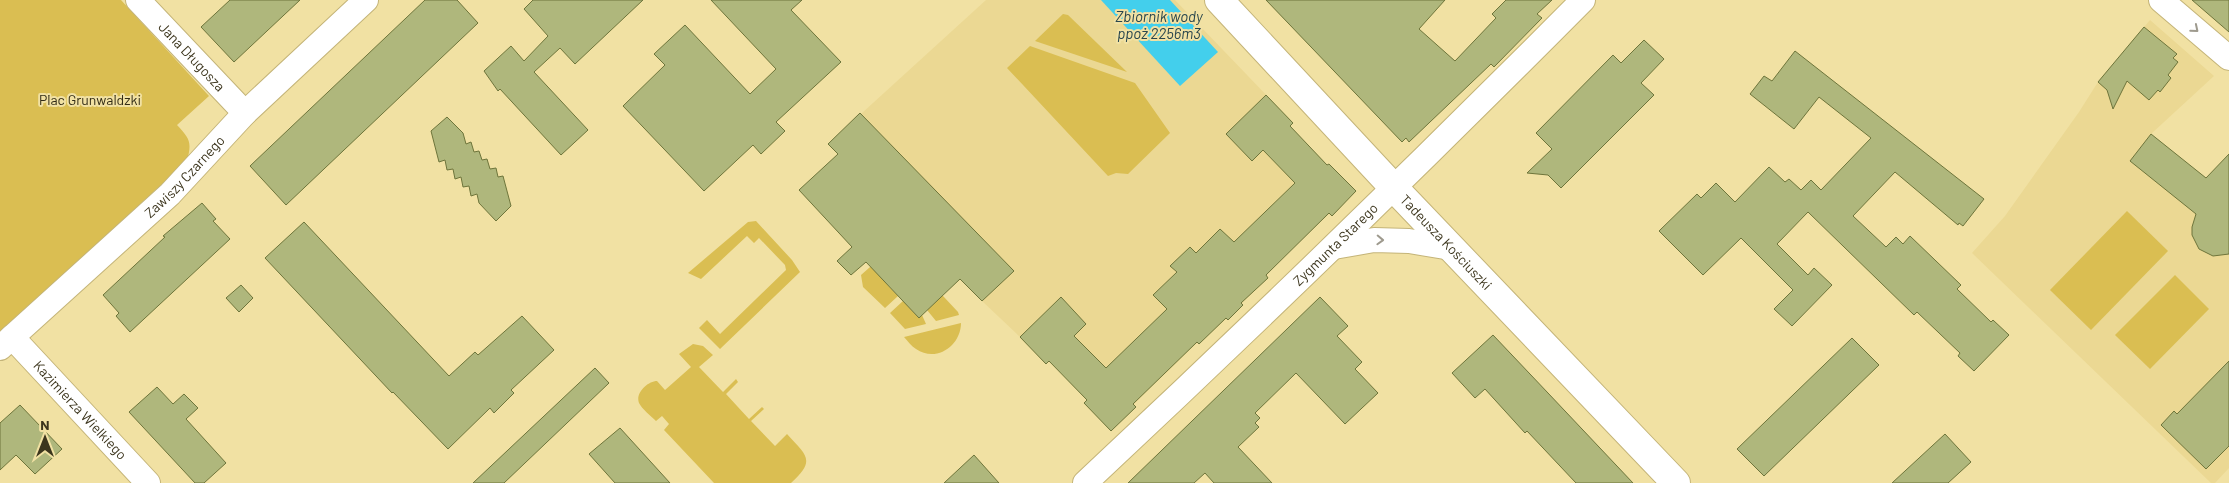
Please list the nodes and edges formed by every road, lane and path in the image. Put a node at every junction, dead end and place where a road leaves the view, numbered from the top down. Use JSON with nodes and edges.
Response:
{"nodes":[{"id":1,"x":138,"y":0,"type":"edge"},
{"id":2,"x":366,"y":0,"type":"edge"},
{"id":3,"x":1219,"y":0,"type":"edge"},
{"id":4,"x":1583,"y":0,"type":"edge"},
{"id":5,"x":2161,"y":0,"type":"edge"},
{"id":6,"x":2229,"y":58,"type":"edge"},
{"id":7,"x":245,"y":113,"type":"junction"},
{"id":8,"x":1394,"y":189,"type":"junction"},
{"id":9,"x":1334,"y":247,"type":"junction"},
{"id":10,"x":1451,"y":248,"type":"junction"},
{"id":11,"x":6,"y":342,"type":"edge"},
{"id":12,"x":148,"y":483,"type":"edge"},
{"id":13,"x":1084,"y":483,"type":"edge"},
{"id":14,"x":1676,"y":483,"type":"edge"}],
"edges":[{"from":1,"to":7,"type":"street","name":"Jana Długosza"},
{"from":2,"to":7,"type":"street","name":"Zawiszy Czarnego"},
{"from":3,"to":8,"type":"street","name":"Tadeusza Kościuszki"},
{"from":4,"to":8,"type":"street","name":"Zygmunta Starego"},
{"from":5,"to":6,"type":"street","one_way":true},
{"from":7,"to":11,"type":"street","name":"Zawiszy Czarnego"},
{"from":8,"to":9,"type":"street","name":"Zygmunta Starego"},
{"from":8,"to":10,"type":"street","name":"Tadeusza Kościuszki"},
{"from":9,"to":10,"type":"street","one_way":true},
{"from":9,"to":13,"type":"street","name":"Zygmunta Starego"},
{"from":10,"to":14,"type":"street","name":"Tadeusza Kościuszki"},
{"from":11,"to":12,"type":"street","name":"Kazimierza Wielkiego"}]}
